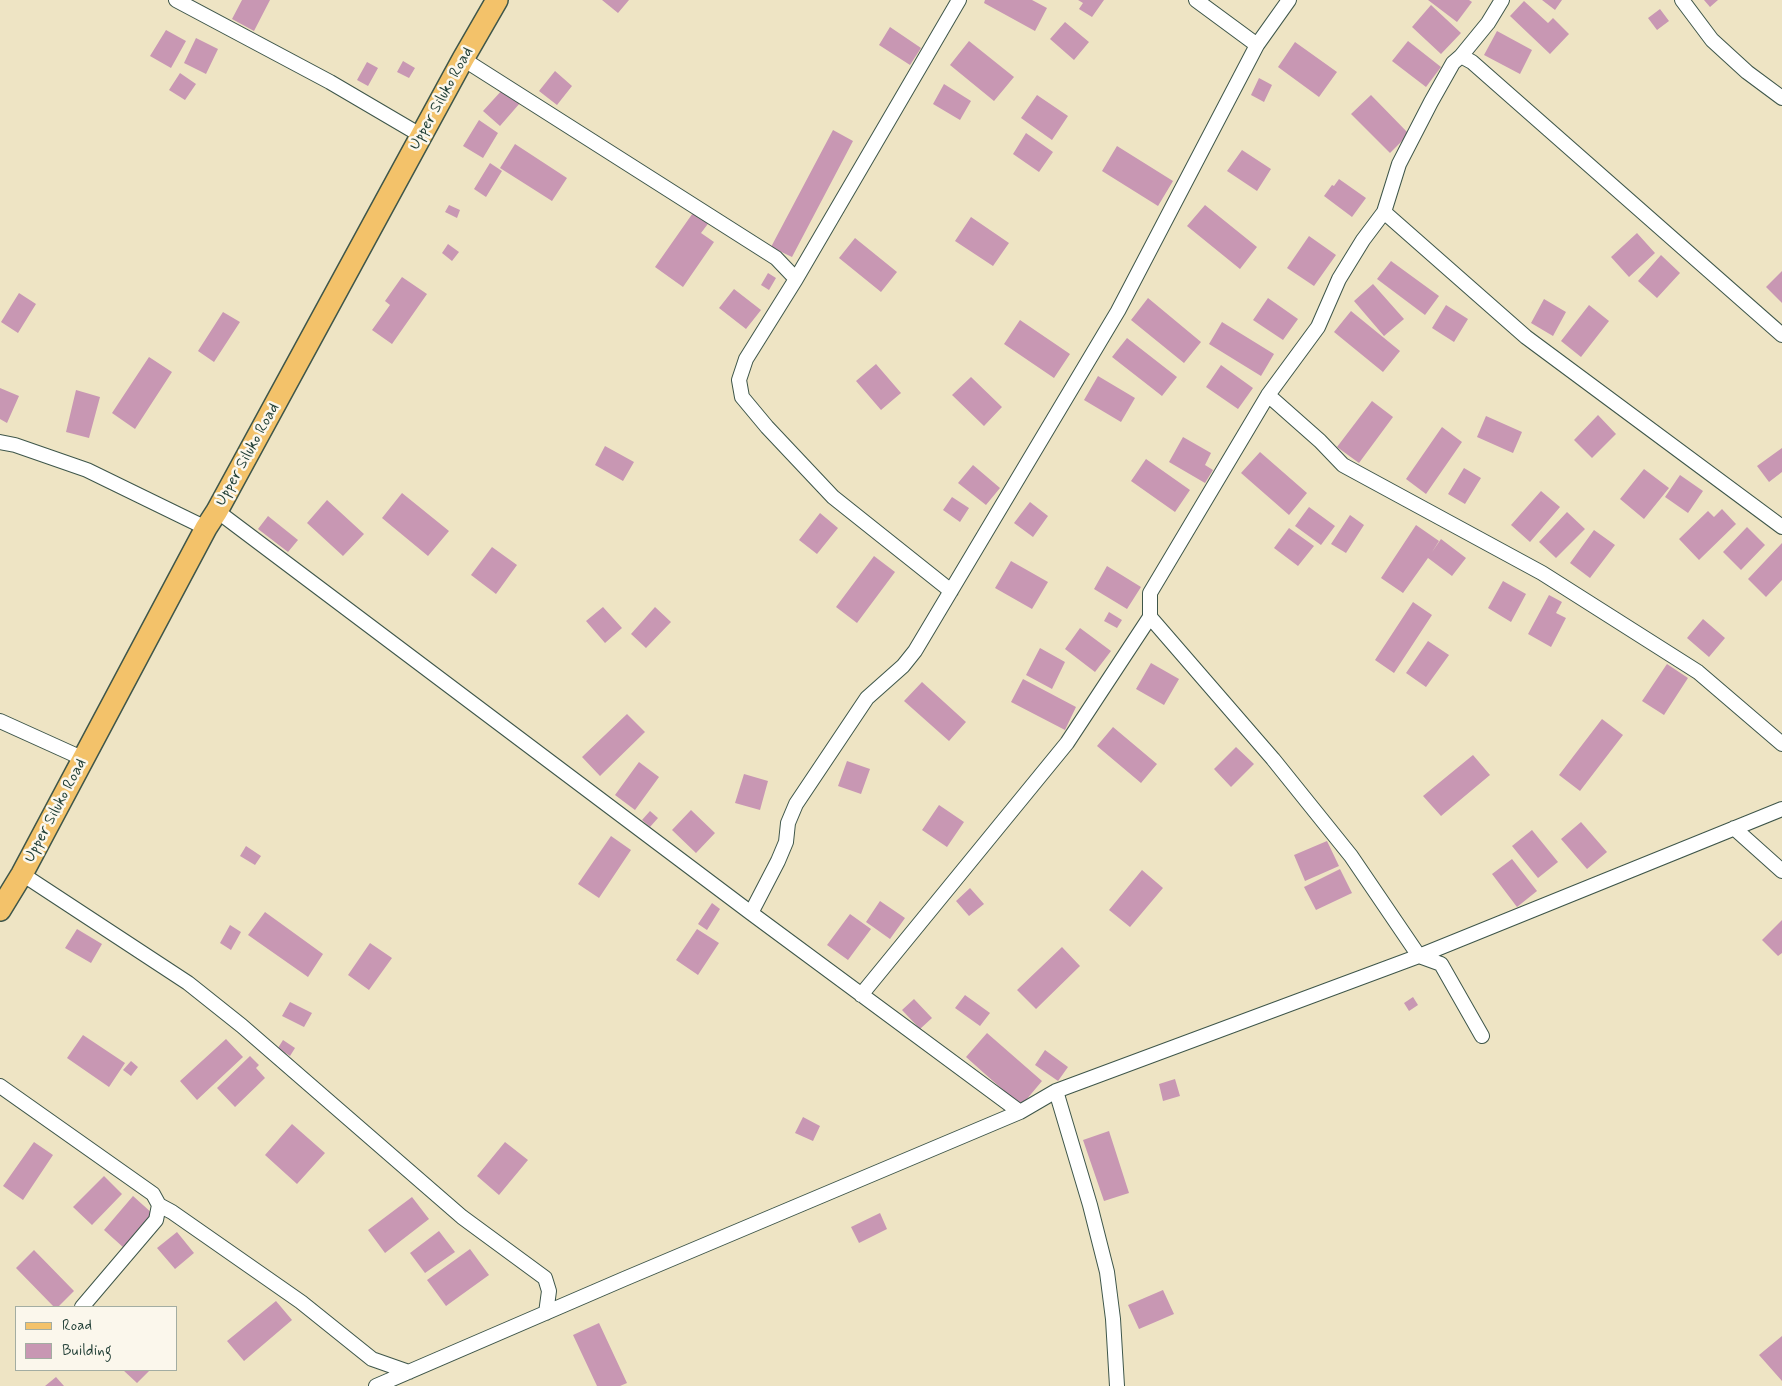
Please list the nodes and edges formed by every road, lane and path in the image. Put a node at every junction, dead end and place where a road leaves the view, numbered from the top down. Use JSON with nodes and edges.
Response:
{"nodes":[{"id":1,"x":176,"y":0,"type":"edge"},
{"id":2,"x":497,"y":0,"type":"edge"},
{"id":3,"x":959,"y":0,"type":"edge"},
{"id":4,"x":1196,"y":0,"type":"edge"},
{"id":5,"x":1289,"y":0,"type":"edge"},
{"id":6,"x":1502,"y":0,"type":"edge"},
{"id":7,"x":1682,"y":0,"type":"edge"},
{"id":8,"x":1257,"y":45,"type":"junction"},
{"id":9,"x":1461,"y":56,"type":"junction"},
{"id":10,"x":463,"y":59,"type":"junction"},
{"id":11,"x":1782,"y":98,"type":"edge"},
{"id":12,"x":422,"y":136,"type":"junction"},
{"id":13,"x":1384,"y":212,"type":"junction"},
{"id":14,"x":796,"y":279,"type":"junction"},
{"id":15,"x":1782,"y":335,"type":"edge"},
{"id":16,"x":1268,"y":394,"type":"junction"},
{"id":17,"x":0,"y":442,"type":"edge"},
{"id":18,"x":212,"y":519,"type":"junction"},
{"id":19,"x":1782,"y":526,"type":"edge"},
{"id":20,"x":950,"y":591,"type":"junction"},
{"id":21,"x":1150,"y":616,"type":"junction"},
{"id":22,"x":0,"y":721,"type":"edge"},
{"id":23,"x":1782,"y":744,"type":"edge"},
{"id":24,"x":84,"y":760,"type":"junction"},
{"id":25,"x":1782,"y":809,"type":"edge"},
{"id":26,"x":1734,"y":828,"type":"junction"},
{"id":27,"x":1782,"y":871,"type":"edge"},
{"id":28,"x":22,"y":874,"type":"junction"},
{"id":29,"x":0,"y":910,"type":"edge"},
{"id":30,"x":751,"y":913,"type":"junction"},
{"id":31,"x":1419,"y":956,"type":"junction"},
{"id":32,"x":861,"y":995,"type":"junction"},
{"id":33,"x":1482,"y":1036,"type":"dead end"},
{"id":34,"x":0,"y":1086,"type":"edge"},
{"id":35,"x":1056,"y":1091,"type":"junction"},
{"id":36,"x":1020,"y":1112,"type":"junction"},
{"id":37,"x":159,"y":1205,"type":"junction"},
{"id":38,"x":83,"y":1306,"type":"edge"},
{"id":39,"x":546,"y":1313,"type":"junction"},
{"id":40,"x":409,"y":1372,"type":"junction"},
{"id":41,"x":376,"y":1386,"type":"edge"},
{"id":42,"x":1117,"y":1386,"type":"edge"}],
"edges":[{"from":1,"to":12,"type":"street"},
{"from":2,"to":10,"type":"main road","name":"Upper Siluko Road"},
{"from":3,"to":14,"type":"street"},
{"from":4,"to":8,"type":"street"},
{"from":5,"to":8,"type":"street"},
{"from":6,"to":9,"type":"street"},
{"from":7,"to":11,"type":"street"},
{"from":8,"to":20,"type":"street"},
{"from":9,"to":13,"type":"street"},
{"from":9,"to":15,"type":"street"},
{"from":10,"to":12,"type":"main road","name":"Upper Siluko Road"},
{"from":10,"to":14,"type":"street"},
{"from":12,"to":18,"type":"main road","name":"Upper Siluko Road"},
{"from":13,"to":16,"type":"street"},
{"from":13,"to":19,"type":"street"},
{"from":14,"to":20,"type":"street"},
{"from":16,"to":21,"type":"street"},
{"from":16,"to":23,"type":"street"},
{"from":17,"to":18,"type":"street"},
{"from":18,"to":24,"type":"main road","name":"Upper Siluko Road"},
{"from":18,"to":30,"type":"street"},
{"from":20,"to":30,"type":"street"},
{"from":21,"to":31,"type":"street"},
{"from":21,"to":32,"type":"street"},
{"from":22,"to":24,"type":"street"},
{"from":24,"to":28,"type":"main road","name":"Upper Siluko Road"},
{"from":25,"to":26,"type":"street"},
{"from":26,"to":27,"type":"street"},
{"from":26,"to":31,"type":"street"},
{"from":28,"to":29,"type":"main road","name":"Upper Siluko Road"},
{"from":28,"to":39,"type":"street"},
{"from":30,"to":32,"type":"street"},
{"from":31,"to":33,"type":"street"},
{"from":31,"to":35,"type":"street"},
{"from":32,"to":36,"type":"street"},
{"from":34,"to":37,"type":"street"},
{"from":35,"to":36,"type":"street"},
{"from":35,"to":42,"type":"street"},
{"from":36,"to":39,"type":"street"},
{"from":37,"to":38,"type":"street"},
{"from":37,"to":40,"type":"street"},
{"from":39,"to":40,"type":"street"},
{"from":40,"to":41,"type":"street"}]}
